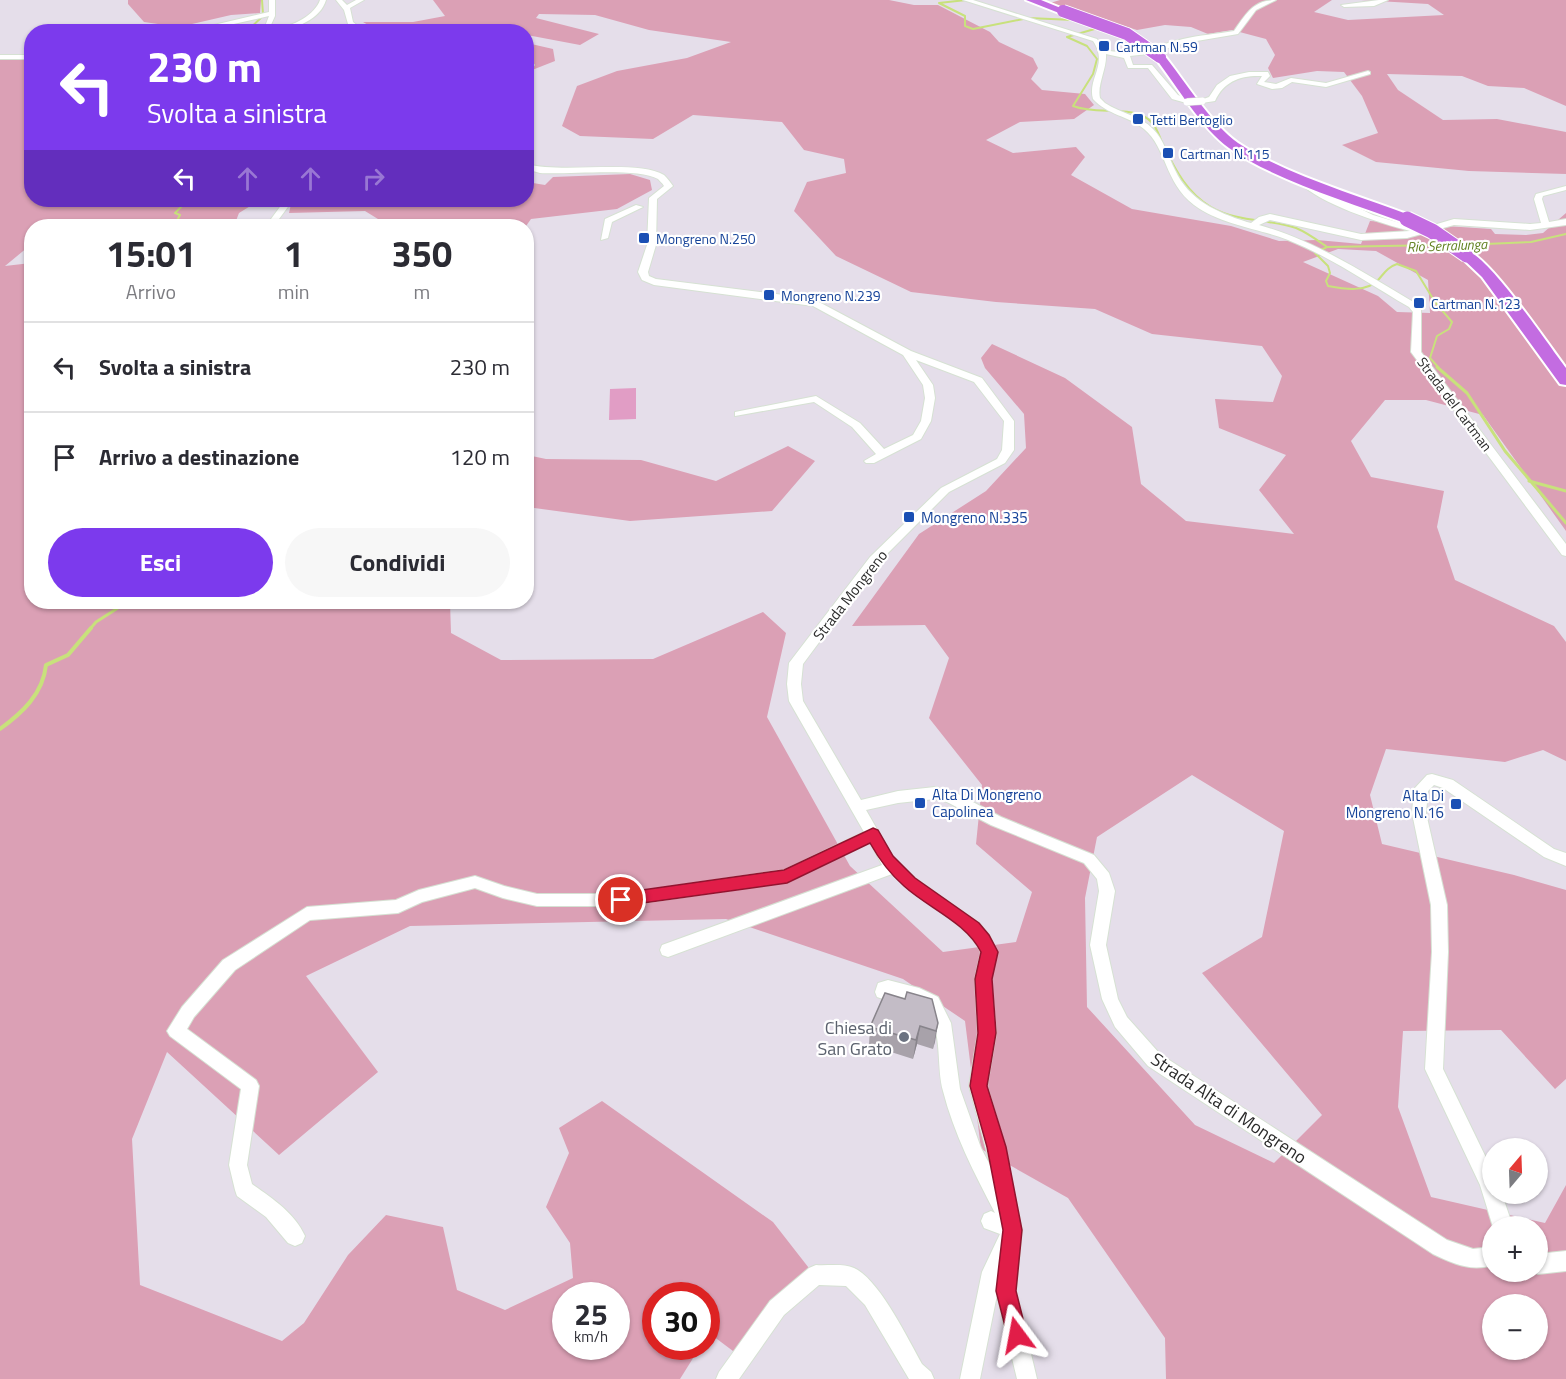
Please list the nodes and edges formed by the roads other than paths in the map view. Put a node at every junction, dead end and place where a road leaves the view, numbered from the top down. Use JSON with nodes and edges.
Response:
{"nodes":[{"id":1,"x":272,"y":0,"type":"edge"},
{"id":2,"x":323,"y":0,"type":"edge"},
{"id":3,"x":339,"y":0,"type":"edge"},
{"id":4,"x":361,"y":0,"type":"edge"},
{"id":5,"x":1031,"y":0,"type":"edge"},
{"id":6,"x":1273,"y":0,"type":"edge"},
{"id":7,"x":1385,"y":0,"type":"edge"},
{"id":8,"x":968,"y":1,"type":"edge"},
{"id":9,"x":1344,"y":5,"type":"dead end"},
{"id":10,"x":345,"y":8,"type":"junction"},
{"id":11,"x":271,"y":13,"type":"junction"},
{"id":12,"x":222,"y":24,"type":"edge"},
{"id":13,"x":260,"y":24,"type":"edge"},
{"id":14,"x":267,"y":24,"type":"edge"},
{"id":15,"x":296,"y":24,"type":"edge"},
{"id":16,"x":351,"y":24,"type":"edge"},
{"id":17,"x":1101,"y":51,"type":"junction"},
{"id":18,"x":1122,"y":55,"type":"junction"},
{"id":19,"x":0,"y":57,"type":"edge"},
{"id":20,"x":24,"y":57,"type":"edge"},
{"id":21,"x":1162,"y":59,"type":"junction"},
{"id":22,"x":1368,"y":73,"type":"dead end"},
{"id":23,"x":1175,"y":97,"type":"junction"},
{"id":24,"x":534,"y":169,"type":"edge"},
{"id":25,"x":1302,"y":178,"type":"junction"},
{"id":26,"x":1566,"y":188,"type":"edge"},
{"id":27,"x":653,"y":202,"type":"junction"},
{"id":28,"x":1257,"y":222,"type":"junction"},
{"id":29,"x":1566,"y":222,"type":"edge"},
{"id":30,"x":1546,"y":226,"type":"junction"},
{"id":31,"x":1418,"y":231,"type":"junction"},
{"id":32,"x":604,"y":238,"type":"dead end"},
{"id":33,"x":907,"y":353,"type":"junction"},
{"id":34,"x":1566,"y":380,"type":"edge"},
{"id":35,"x":739,"y":414,"type":"dead end"},
{"id":36,"x":884,"y":455,"type":"junction"},
{"id":37,"x":870,"y":461,"type":"dead end"},
{"id":38,"x":1566,"y":552,"type":"edge"},
{"id":39,"x":857,"y":807,"type":"junction"},
{"id":40,"x":873,"y":834,"type":"junction"},
{"id":41,"x":1566,"y":860,"type":"edge"},
{"id":42,"x":894,"y":867,"type":"junction"},
{"id":43,"x":668,"y":950,"type":"dead end"},
{"id":44,"x":883,"y":992,"type":"edge"},
{"id":45,"x":1499,"y":1216,"type":"edge"},
{"id":46,"x":992,"y":1221,"type":"dead end"},
{"id":47,"x":1012,"y":1226,"type":"junction"},
{"id":48,"x":295,"y":1236,"type":"dead end"},
{"id":49,"x":1482,"y":1258,"type":"edge"},
{"id":50,"x":1566,"y":1261,"type":"edge"},
{"id":51,"x":1548,"y":1263,"type":"edge"},
{"id":52,"x":726,"y":1379,"type":"edge"},
{"id":53,"x":924,"y":1379,"type":"edge"},
{"id":54,"x":970,"y":1379,"type":"edge"},
{"id":55,"x":1027,"y":1379,"type":"edge"}],
"edges":[{"from":1,"to":11,"type":"street"},
{"from":2,"to":15,"type":"street"},
{"from":3,"to":10,"type":"street"},
{"from":4,"to":10,"type":"street"},
{"from":5,"to":21,"type":"main road","bridge":true},
{"from":6,"to":18,"type":"street"},
{"from":7,"to":9,"type":"street"},
{"from":8,"to":17,"type":"street"},
{"from":10,"to":16,"type":"street"},
{"from":11,"to":12,"type":"street"},
{"from":11,"to":13,"type":"street"},
{"from":11,"to":14,"type":"street"},
{"from":17,"to":18,"type":"street"},
{"from":17,"to":28,"type":"street","name":"Strada del Cartman"},
{"from":18,"to":23,"type":"street"},
{"from":19,"to":20,"type":"street"},
{"from":21,"to":23,"type":"street"},
{"from":21,"to":25,"type":"main road"},
{"from":22,"to":23,"type":"street","bridge":true},
{"from":24,"to":27,"type":"street"},
{"from":25,"to":31,"type":"street"},
{"from":25,"to":34,"type":"main road","bridge":true},
{"from":26,"to":30,"type":"street"},
{"from":27,"to":32,"type":"street"},
{"from":27,"to":33,"type":"street","name":"Strada Mongreno"},
{"from":28,"to":31,"type":"street","name":"Strada del Cartman"},
{"from":28,"to":38,"type":"street","name":"Strada del Cartman"},
{"from":29,"to":30,"type":"street","name":"Strada del Cartman"},
{"from":30,"to":31,"type":"street","name":"Strada del Cartman"},
{"from":33,"to":36,"type":"street"},
{"from":33,"to":39,"type":"street","name":"Strada Mongreno"},
{"from":35,"to":36,"type":"street"},
{"from":36,"to":37,"type":"street"},
{"from":39,"to":40,"type":"street","name":"Strada Mongreno"},
{"from":39,"to":49,"type":"street","name":"Strada Alta di Mongreno"},
{"from":40,"to":42,"type":"street","name":"Strada Mongreno"},
{"from":40,"to":48,"type":"street"},
{"from":41,"to":45,"type":"street"},
{"from":42,"to":43,"type":"street"},
{"from":42,"to":47,"type":"street","name":"Strada Mongreno"},
{"from":44,"to":47,"type":"street"},
{"from":46,"to":47,"type":"street"},
{"from":47,"to":54,"type":"street"},
{"from":47,"to":55,"type":"street","name":"Strada Mongreno"},
{"from":50,"to":51,"type":"street"},
{"from":52,"to":53,"type":"street"}]}
